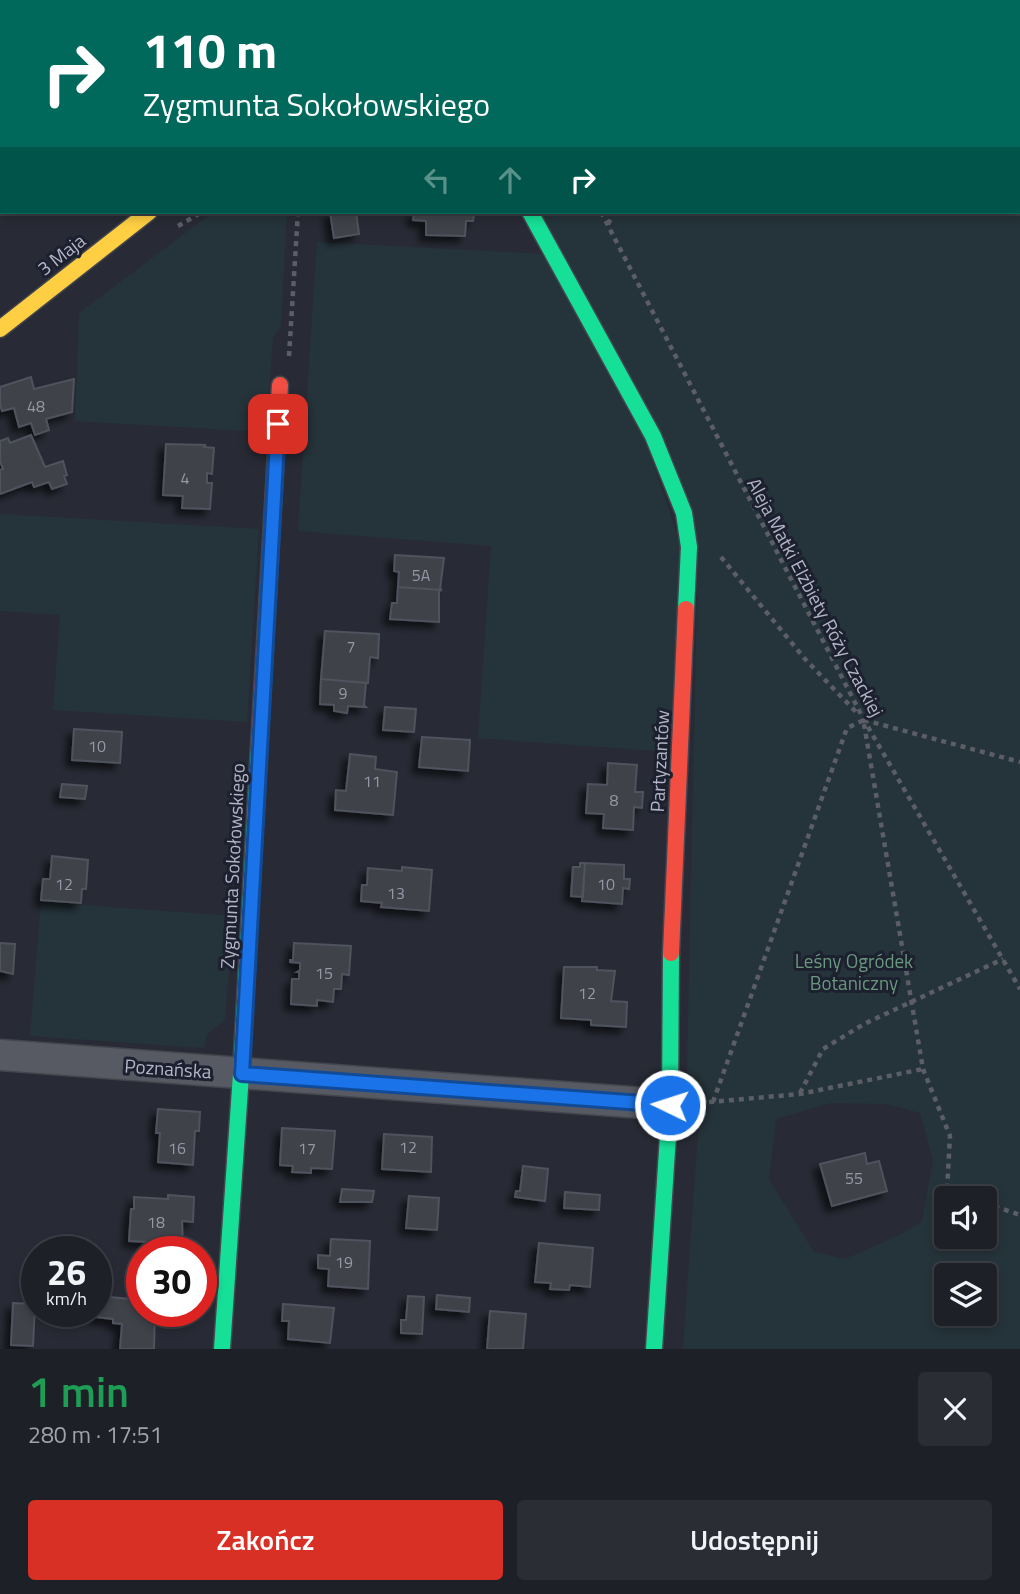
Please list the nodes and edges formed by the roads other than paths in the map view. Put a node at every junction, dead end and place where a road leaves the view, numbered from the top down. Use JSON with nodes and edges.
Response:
{"nodes":[{"id":1,"x":146,"y":214,"type":"edge"},
{"id":2,"x":531,"y":214,"type":"edge"},
{"id":3,"x":0,"y":329,"type":"edge"},
{"id":4,"x":280,"y":391,"type":"road end"},
{"id":5,"x":0,"y":1055,"type":"edge"},
{"id":6,"x":242,"y":1074,"type":"junction"},
{"id":7,"x":670,"y":1105,"type":"junction"},
{"id":8,"x":222,"y":1349,"type":"edge"},
{"id":9,"x":654,"y":1349,"type":"edge"}],
"edges":[{"from":1,"to":3,"type":"street","name":"3 Maja"},
{"from":2,"to":7,"type":"street","name":"Partyzantów"},
{"from":4,"to":6,"type":"street","name":"Zygmunta Sokołowskiego"},
{"from":5,"to":6,"type":"street","name":"Poznańska"},
{"from":6,"to":7,"type":"street","name":"Poznańska"},
{"from":6,"to":8,"type":"street","name":"Zygmunta Sokołowskiego"},
{"from":7,"to":9,"type":"street","name":"Partyzantów"}]}
